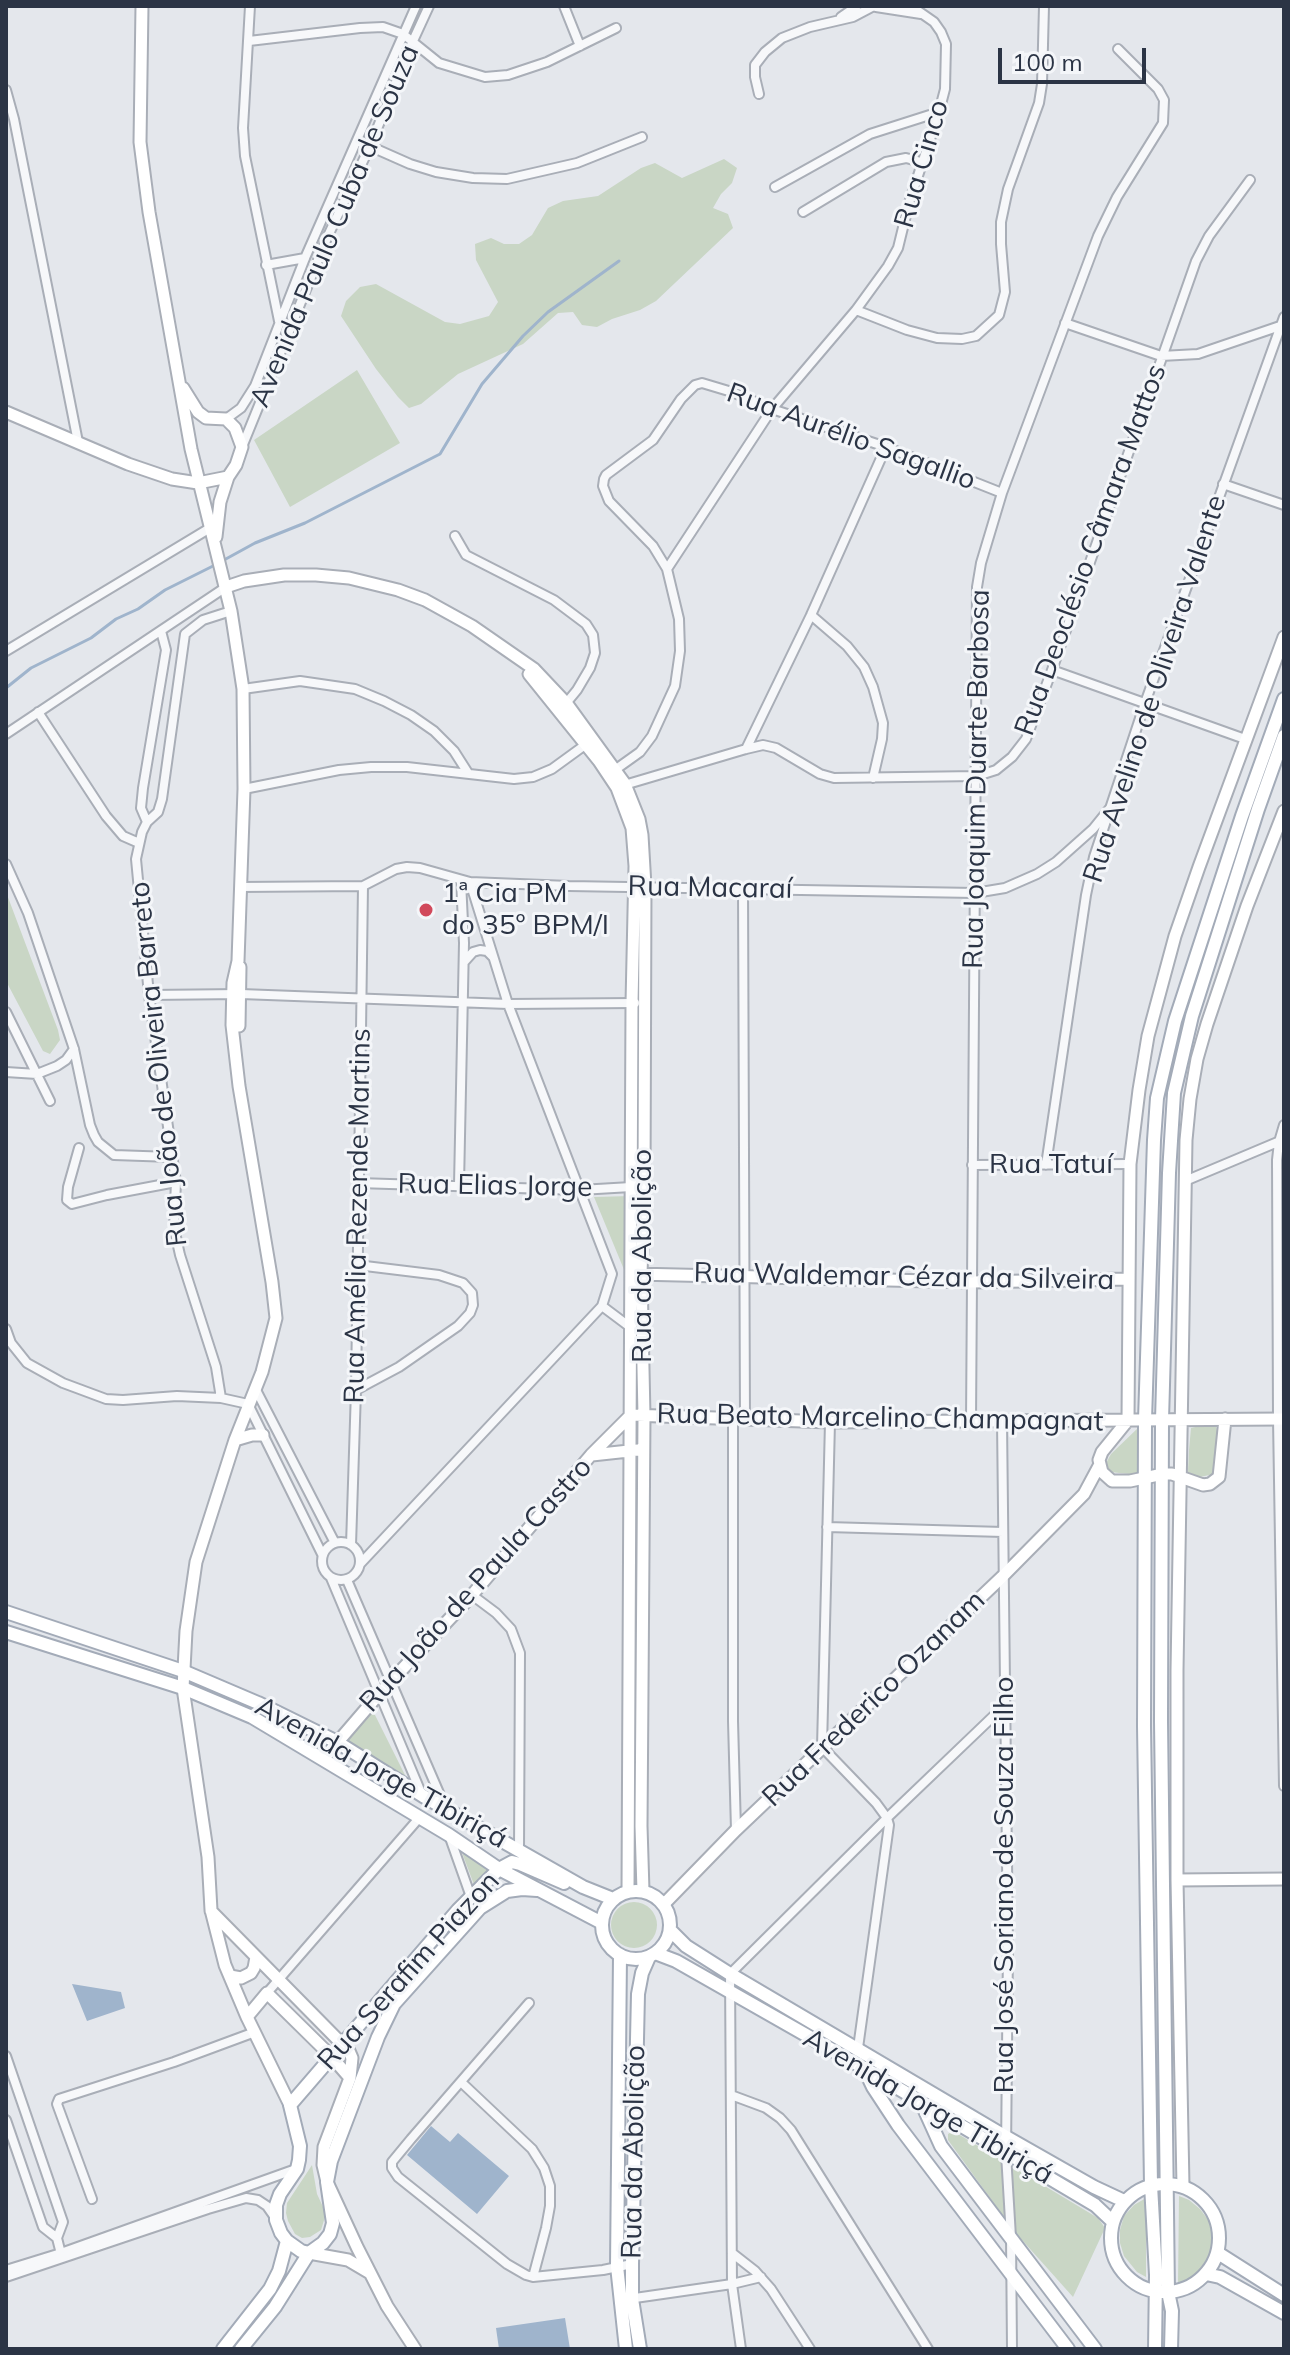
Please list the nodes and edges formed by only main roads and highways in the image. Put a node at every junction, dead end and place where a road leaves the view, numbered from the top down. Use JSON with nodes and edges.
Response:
{"nodes":[{"id":1,"x":142,"y":6,"type":"edge"},
{"id":2,"x":179,"y":380,"type":"junction"},
{"id":3,"x":6,"y":412,"type":"edge"},
{"id":4,"x":206,"y":418,"type":"junction"},
{"id":5,"x":188,"y":434,"type":"junction"},
{"id":6,"x":228,"y":477,"type":"junction"},
{"id":7,"x":198,"y":483,"type":"junction"},
{"id":8,"x":216,"y":546,"type":"junction"},
{"id":9,"x":226,"y":587,"type":"junction"},
{"id":10,"x":1284,"y":637,"type":"edge"},
{"id":11,"x":1284,"y":699,"type":"edge"},
{"id":12,"x":563,"y":707,"type":"junction"},
{"id":13,"x":1284,"y":736,"type":"edge"},
{"id":14,"x":612,"y":772,"type":"junction"},
{"id":15,"x":1284,"y":811,"type":"edge"},
{"id":16,"x":638,"y":1003,"type":"junction"},
{"id":17,"x":636,"y":1274,"type":"junction"},
{"id":18,"x":1129,"y":1279,"type":"junction"},
{"id":19,"x":637,"y":1416,"type":"junction"},
{"id":20,"x":1225,"y":1419,"type":"junction"},
{"id":21,"x":1281,"y":1419,"type":"edge"},
{"id":22,"x":1128,"y":1420,"type":"junction"},
{"id":23,"x":1145,"y":1420,"type":"junction"},
{"id":24,"x":1162,"y":1420,"type":"junction"},
{"id":25,"x":1183,"y":1420,"type":"junction"},
{"id":26,"x":1103,"y":1421,"type":"junction"},
{"id":27,"x":263,"y":1435,"type":"road end"},
{"id":28,"x":235,"y":1440,"type":"junction"},
{"id":29,"x":1111,"y":1440,"type":"junction"},
{"id":30,"x":637,"y":1450,"type":"junction"},
{"id":31,"x":591,"y":1455,"type":"junction"},
{"id":32,"x":1099,"y":1466,"type":"junction"},
{"id":33,"x":1163,"y":1474,"type":"junction"},
{"id":34,"x":1181,"y":1476,"type":"junction"},
{"id":35,"x":1146,"y":1477,"type":"junction"},
{"id":36,"x":1112,"y":1481,"type":"junction"},
{"id":37,"x":1084,"y":1494,"type":"junction"},
{"id":38,"x":6,"y":1612,"type":"edge"},
{"id":39,"x":6,"y":1632,"type":"edge"},
{"id":40,"x":183,"y":1671,"type":"junction"},
{"id":41,"x":183,"y":1688,"type":"junction"},
{"id":42,"x":337,"y":1742,"type":"junction"},
{"id":43,"x":324,"y":1758,"type":"junction"},
{"id":44,"x":499,"y":1869,"type":"junction"},
{"id":45,"x":1284,"y":1879,"type":"edge"},
{"id":46,"x":1177,"y":1880,"type":"junction"},
{"id":47,"x":583,"y":1887,"type":"junction"},
{"id":48,"x":544,"y":1891,"type":"junction"},
{"id":49,"x":628,"y":1891,"type":"junction"},
{"id":50,"x":643,"y":1891,"type":"junction"},
{"id":51,"x":613,"y":1899,"type":"junction"},
{"id":52,"x":664,"y":1904,"type":"junction"},
{"id":53,"x":211,"y":1910,"type":"junction"},
{"id":54,"x":602,"y":1923,"type":"junction"},
{"id":55,"x":670,"y":1930,"type":"junction"},
{"id":56,"x":252,"y":1952,"type":"junction"},
{"id":57,"x":620,"y":1955,"type":"junction"},
{"id":58,"x":652,"y":1955,"type":"junction"},
{"id":59,"x":228,"y":1970,"type":"junction"},
{"id":60,"x":247,"y":2017,"type":"junction"},
{"id":61,"x":343,"y":2043,"type":"junction"},
{"id":62,"x":331,"y":2056,"type":"junction"},
{"id":63,"x":864,"y":2068,"type":"junction"},
{"id":64,"x":350,"y":2078,"type":"junction"},
{"id":65,"x":928,"y":2090,"type":"junction"},
{"id":66,"x":922,"y":2104,"type":"junction"},
{"id":67,"x":290,"y":2105,"type":"junction"},
{"id":68,"x":952,"y":2121,"type":"junction"},
{"id":69,"x":941,"y":2146,"type":"junction"},
{"id":70,"x":327,"y":2182,"type":"junction"},
{"id":71,"x":1167,"y":2184,"type":"junction"},
{"id":72,"x":1151,"y":2185,"type":"junction"},
{"id":73,"x":1183,"y":2186,"type":"junction"},
{"id":74,"x":1124,"y":2201,"type":"junction"},
{"id":75,"x":1112,"y":2221,"type":"junction"},
{"id":76,"x":287,"y":2241,"type":"junction"},
{"id":77,"x":309,"y":2253,"type":"junction"},
{"id":78,"x":1218,"y":2253,"type":"junction"},
{"id":79,"x":371,"y":2273,"type":"junction"},
{"id":80,"x":1206,"y":2274,"type":"junction"},
{"id":81,"x":1162,"y":2292,"type":"junction"},
{"id":82,"x":1284,"y":2295,"type":"edge"},
{"id":83,"x":626,"y":2300,"type":"junction"},
{"id":84,"x":1284,"y":2313,"type":"edge"},
{"id":85,"x":1076,"y":2323,"type":"junction"},
{"id":86,"x":1054,"y":2331,"type":"junction"},
{"id":87,"x":223,"y":2349,"type":"edge"},
{"id":88,"x":241,"y":2349,"type":"edge"},
{"id":89,"x":415,"y":2349,"type":"edge"},
{"id":90,"x":626,"y":2349,"type":"edge"},
{"id":91,"x":640,"y":2349,"type":"edge"},
{"id":92,"x":1068,"y":2349,"type":"edge"},
{"id":93,"x":1095,"y":2349,"type":"edge"},
{"id":94,"x":1155,"y":2349,"type":"edge"},
{"id":95,"x":1171,"y":2349,"type":"edge"}],
"edges":[{"from":1,"to":2,"type":"main road"},
{"from":2,"to":4,"type":"main road"},
{"from":2,"to":5,"type":"main road"},
{"from":3,"to":7,"type":"main road"},
{"from":4,"to":5,"type":"main road"},
{"from":4,"to":6,"type":"main road"},
{"from":5,"to":7,"type":"main road"},
{"from":6,"to":7,"type":"main road"},
{"from":6,"to":8,"type":"main road"},
{"from":7,"to":8,"type":"main road"},
{"from":8,"to":9,"type":"main road"},
{"from":9,"to":12,"type":"main road","name":"Rua da Abolição"},
{"from":9,"to":28,"type":"main road"},
{"from":10,"to":18,"type":"main road"},
{"from":11,"to":23,"type":"main road"},
{"from":12,"to":14,"type":"main road","name":"Rua da Abolição"},
{"from":12,"to":14,"type":"main road","name":"Rua da Abolição"},
{"from":13,"to":24,"type":"main road"},
{"from":14,"to":16,"type":"main road","name":"Rua da Abolição"},
{"from":15,"to":25,"type":"main road"},
{"from":16,"to":17,"type":"main road","name":"Rua da Abolição"},
{"from":16,"to":17,"type":"main road","name":"Rua da Abolição"},
{"from":17,"to":18,"type":"main road","name":"Rua Waldemar Cézar da Silveira"},
{"from":17,"to":19,"type":"main road","name":"Rua da Abolição"},
{"from":17,"to":19,"type":"main road","name":"Rua da Abolição"},
{"from":18,"to":22,"type":"main road"},
{"from":19,"to":26,"type":"main road","name":"Rua Beato Marcelino Champagnat"},
{"from":19,"to":30,"type":"main road","name":"Rua da Abolição"},
{"from":19,"to":31,"type":"main road","name":"Rua João de Paula Castro"},
{"from":20,"to":21,"type":"main road"},
{"from":20,"to":25,"type":"main road"},
{"from":20,"to":34,"type":"main road","name":"Rua Frederico Ozanam"},
{"from":22,"to":23,"type":"main road"},
{"from":22,"to":26,"type":"main road","name":"Rua Beato Marcelino Champagnat"},
{"from":22,"to":29,"type":"main road","name":"Rua Frederico Ozanam"},
{"from":23,"to":24,"type":"main road"},
{"from":23,"to":35,"type":"main road"},
{"from":24,"to":25,"type":"main road"},
{"from":24,"to":33,"type":"main road"},
{"from":25,"to":34,"type":"main road"},
{"from":26,"to":29,"type":"main road"},
{"from":27,"to":28,"type":"main road"},
{"from":28,"to":40,"type":"main road"},
{"from":29,"to":32,"type":"main road","name":"Rua Frederico Ozanam"},
{"from":30,"to":31,"type":"main road"},
{"from":30,"to":49,"type":"main road","name":"Rua da Abolição"},
{"from":30,"to":50,"type":"main road","name":"Rua da Abolição"},
{"from":31,"to":42,"type":"main road","name":"Rua João de Paula Castro"},
{"from":32,"to":36,"type":"main road"},
{"from":32,"to":37,"type":"main road","name":"Rua Frederico Ozanam"},
{"from":33,"to":34,"type":"main road","name":"Rua Frederico Ozanam"},
{"from":33,"to":35,"type":"main road","name":"Rua Frederico Ozanam"},
{"from":33,"to":71,"type":"main road"},
{"from":34,"to":46,"type":"main road"},
{"from":35,"to":36,"type":"main road","name":"Rua Frederico Ozanam"},
{"from":35,"to":72,"type":"main road"},
{"from":36,"to":37,"type":"main road","name":"Rua Frederico Ozanam"},
{"from":37,"to":52,"type":"main road","name":"Rua Frederico Ozanam"},
{"from":38,"to":40,"type":"main road","name":"Avenida Jorge Tibiriçá"},
{"from":39,"to":41,"type":"main road","name":"Avenida Jorge Tibiriçá"},
{"from":40,"to":41,"type":"main road"},
{"from":40,"to":42,"type":"main road","name":"Avenida Jorge Tibiriçá"},
{"from":41,"to":43,"type":"main road","name":"Avenida Jorge Tibiriçá"},
{"from":41,"to":53,"type":"main road"},
{"from":42,"to":43,"type":"main road","name":"Rua João de Paula Castro"},
{"from":42,"to":47,"type":"main road","name":"Avenida Jorge Tibiriçá"},
{"from":43,"to":44,"type":"main road","name":"Avenida Jorge Tibiriçá"},
{"from":44,"to":47,"type":"main road","name":"Rua Serafim Piazon"},
{"from":44,"to":48,"type":"main road","name":"Avenida Jorge Tibiriçá"},
{"from":44,"to":61,"type":"main road","name":"Rua Serafim Piazon"},
{"from":45,"to":46,"type":"main road"},
{"from":46,"to":73,"type":"main road"},
{"from":47,"to":51,"type":"main road","name":"Avenida Jorge Tibiriçá"},
{"from":48,"to":54,"type":"main road","name":"Avenida Jorge Tibiriçá"},
{"from":48,"to":70,"type":"main road"},
{"from":49,"to":50,"type":"main road"},
{"from":49,"to":51,"type":"main road"},
{"from":50,"to":52,"type":"main road"},
{"from":51,"to":54,"type":"main road"},
{"from":52,"to":55,"type":"main road"},
{"from":53,"to":56,"type":"main road"},
{"from":53,"to":59,"type":"main road"},
{"from":54,"to":57,"type":"main road"},
{"from":55,"to":58,"type":"main road"},
{"from":55,"to":65,"type":"main road","name":"Avenida Jorge Tibiriçá"},
{"from":56,"to":59,"type":"main road"},
{"from":56,"to":59,"type":"main road"},
{"from":56,"to":61,"type":"main road"},
{"from":57,"to":58,"type":"main road"},
{"from":57,"to":83,"type":"main road","name":"Rua da Abolição"},
{"from":58,"to":63,"type":"main road","name":"Avenida Jorge Tibiriçá"},
{"from":58,"to":83,"type":"main road","name":"Rua da Abolição"},
{"from":59,"to":60,"type":"main road"},
{"from":60,"to":62,"type":"main road"},
{"from":60,"to":67,"type":"main road"},
{"from":61,"to":62,"type":"main road","name":"Rua Serafim Piazon"},
{"from":61,"to":64,"type":"main road"},
{"from":62,"to":64,"type":"main road"},
{"from":62,"to":67,"type":"main road","name":"Rua Serafim Piazon"},
{"from":63,"to":66,"type":"main road","name":"Avenida Jorge Tibiriçá"},
{"from":63,"to":86,"type":"main road"},
{"from":64,"to":70,"type":"main road"},
{"from":65,"to":66,"type":"main road"},
{"from":65,"to":74,"type":"main road","name":"Avenida Jorge Tibiriçá"},
{"from":66,"to":68,"type":"main road","name":"Avenida Jorge Tibiriçá"},
{"from":66,"to":69,"type":"main road"},
{"from":67,"to":76,"type":"main road"},
{"from":68,"to":69,"type":"main road"},
{"from":68,"to":75,"type":"main road","name":"Avenida Jorge Tibiriçá"},
{"from":69,"to":85,"type":"main road"},
{"from":70,"to":77,"type":"main road"},
{"from":70,"to":79,"type":"main road"},
{"from":71,"to":72,"type":"main road"},
{"from":71,"to":73,"type":"main road"},
{"from":71,"to":81,"type":"main road"},
{"from":72,"to":74,"type":"main road"},
{"from":72,"to":81,"type":"main road"},
{"from":73,"to":78,"type":"main road"},
{"from":74,"to":75,"type":"main road"},
{"from":75,"to":81,"type":"main road"},
{"from":76,"to":77,"type":"main road"},
{"from":76,"to":87,"type":"main road"},
{"from":77,"to":79,"type":"main road"},
{"from":77,"to":88,"type":"main road"},
{"from":78,"to":80,"type":"main road"},
{"from":78,"to":82,"type":"main road"},
{"from":79,"to":89,"type":"main road"},
{"from":80,"to":81,"type":"main road"},
{"from":80,"to":84,"type":"main road"},
{"from":81,"to":94,"type":"main road"},
{"from":81,"to":95,"type":"main road"},
{"from":83,"to":90,"type":"main road","name":"Rua da Abolição"},
{"from":83,"to":91,"type":"main road","name":"Rua da Abolição"},
{"from":85,"to":86,"type":"main road"},
{"from":85,"to":93,"type":"main road"},
{"from":86,"to":92,"type":"main road"}]}
